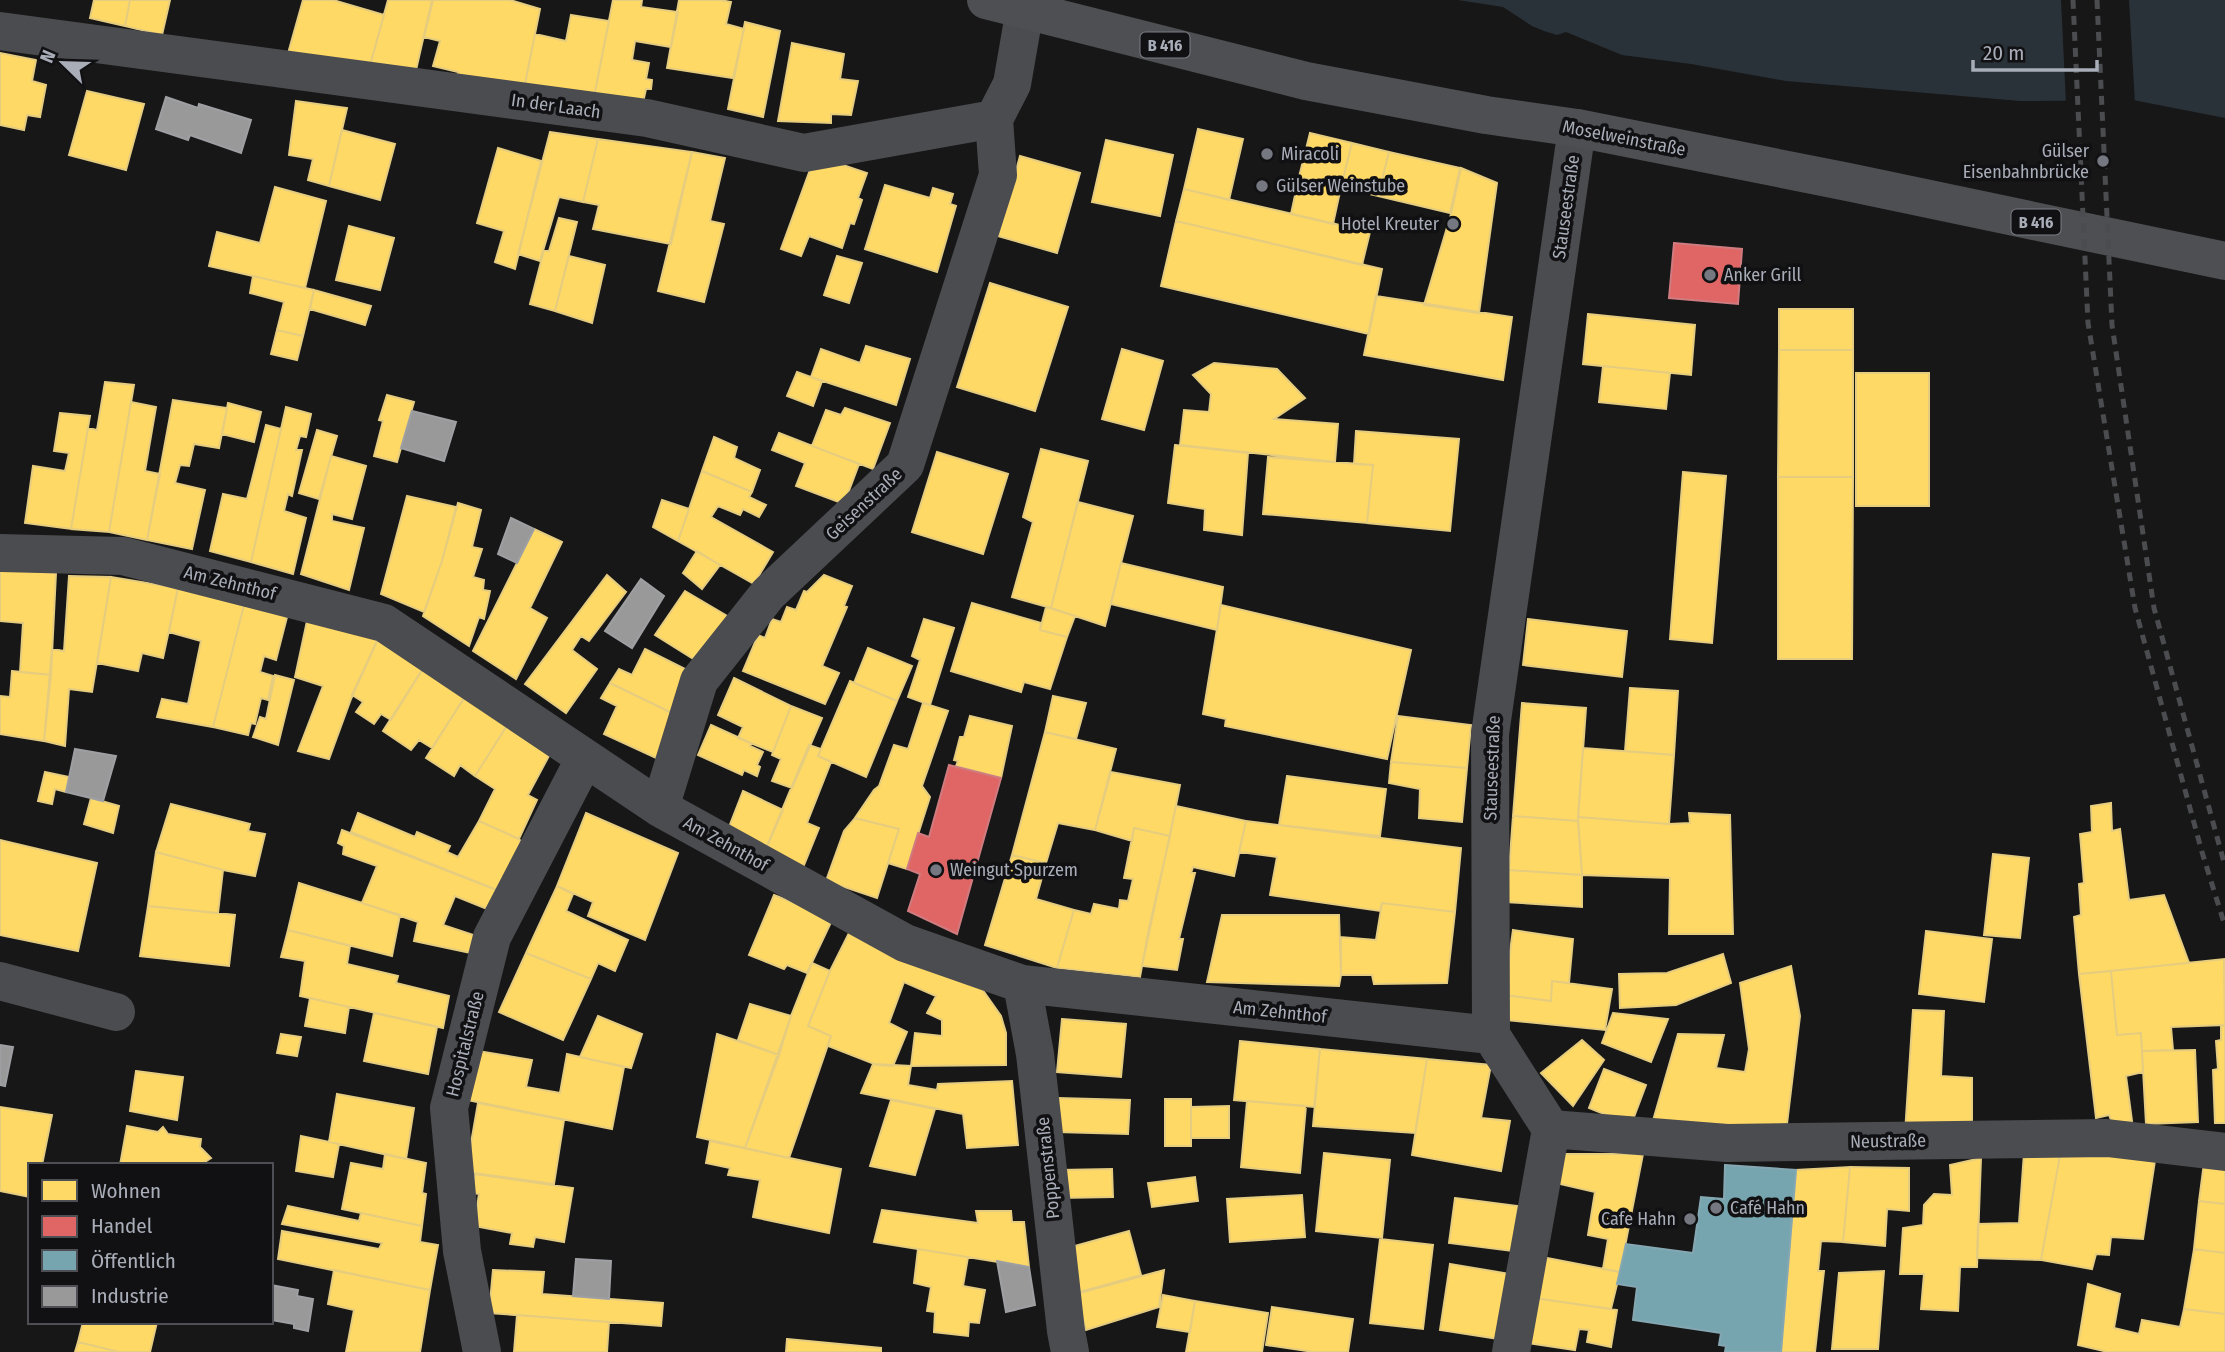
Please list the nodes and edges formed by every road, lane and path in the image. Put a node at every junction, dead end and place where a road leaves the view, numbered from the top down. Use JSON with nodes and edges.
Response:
{"nodes":[{"id":1,"x":986,"y":0,"type":"edge"},
{"id":2,"x":1025,"y":9,"type":"junction"},
{"id":3,"x":0,"y":31,"type":"edge"},
{"id":4,"x":994,"y":119,"type":"junction"},
{"id":5,"x":1577,"y":128,"type":"junction"},
{"id":6,"x":2225,"y":261,"type":"edge"},
{"id":7,"x":0,"y":552,"type":"edge"},
{"id":8,"x":585,"y":758,"type":"junction"},
{"id":9,"x":660,"y":808,"type":"junction"},
{"id":10,"x":0,"y":981,"type":"edge"},
{"id":11,"x":1022,"y":985,"type":"junction"},
{"id":12,"x":116,"y":1012,"type":"dead end"},
{"id":13,"x":1491,"y":1035,"type":"junction"},
{"id":14,"x":1551,"y":1129,"type":"junction"},
{"id":15,"x":2225,"y":1152,"type":"edge"},
{"id":16,"x":482,"y":1352,"type":"edge"},
{"id":17,"x":1070,"y":1352,"type":"edge"},
{"id":18,"x":1511,"y":1352,"type":"edge"}],
"edges":[{"from":1,"to":2,"type":"main road","number":"B 416"},
{"from":2,"to":4,"type":"street"},
{"from":2,"to":5,"type":"main road","name":"Moselweinstraße","number":"B 416"},
{"from":3,"to":4,"type":"street","name":"In der Laach"},
{"from":4,"to":9,"type":"street","name":"Geisenstraße"},
{"from":5,"to":6,"type":"main road","name":"Moselweinstraße","number":"B 416"},
{"from":5,"to":13,"type":"street","name":"Stauseestraße"},
{"from":7,"to":8,"type":"street","name":"Am Zehnthof"},
{"from":8,"to":9,"type":"street","name":"Am Zehnthof"},
{"from":8,"to":16,"type":"street","name":"Hospitalstraße"},
{"from":9,"to":11,"type":"street","name":"Am Zehnthof"},
{"from":10,"to":12,"type":"street"},
{"from":11,"to":13,"type":"street","name":"Am Zehnthof"},
{"from":11,"to":17,"type":"street","name":"Poppenstraße"},
{"from":13,"to":14,"type":"street"},
{"from":14,"to":15,"type":"street","name":"Neustraße"},
{"from":14,"to":18,"type":"street"}]}
